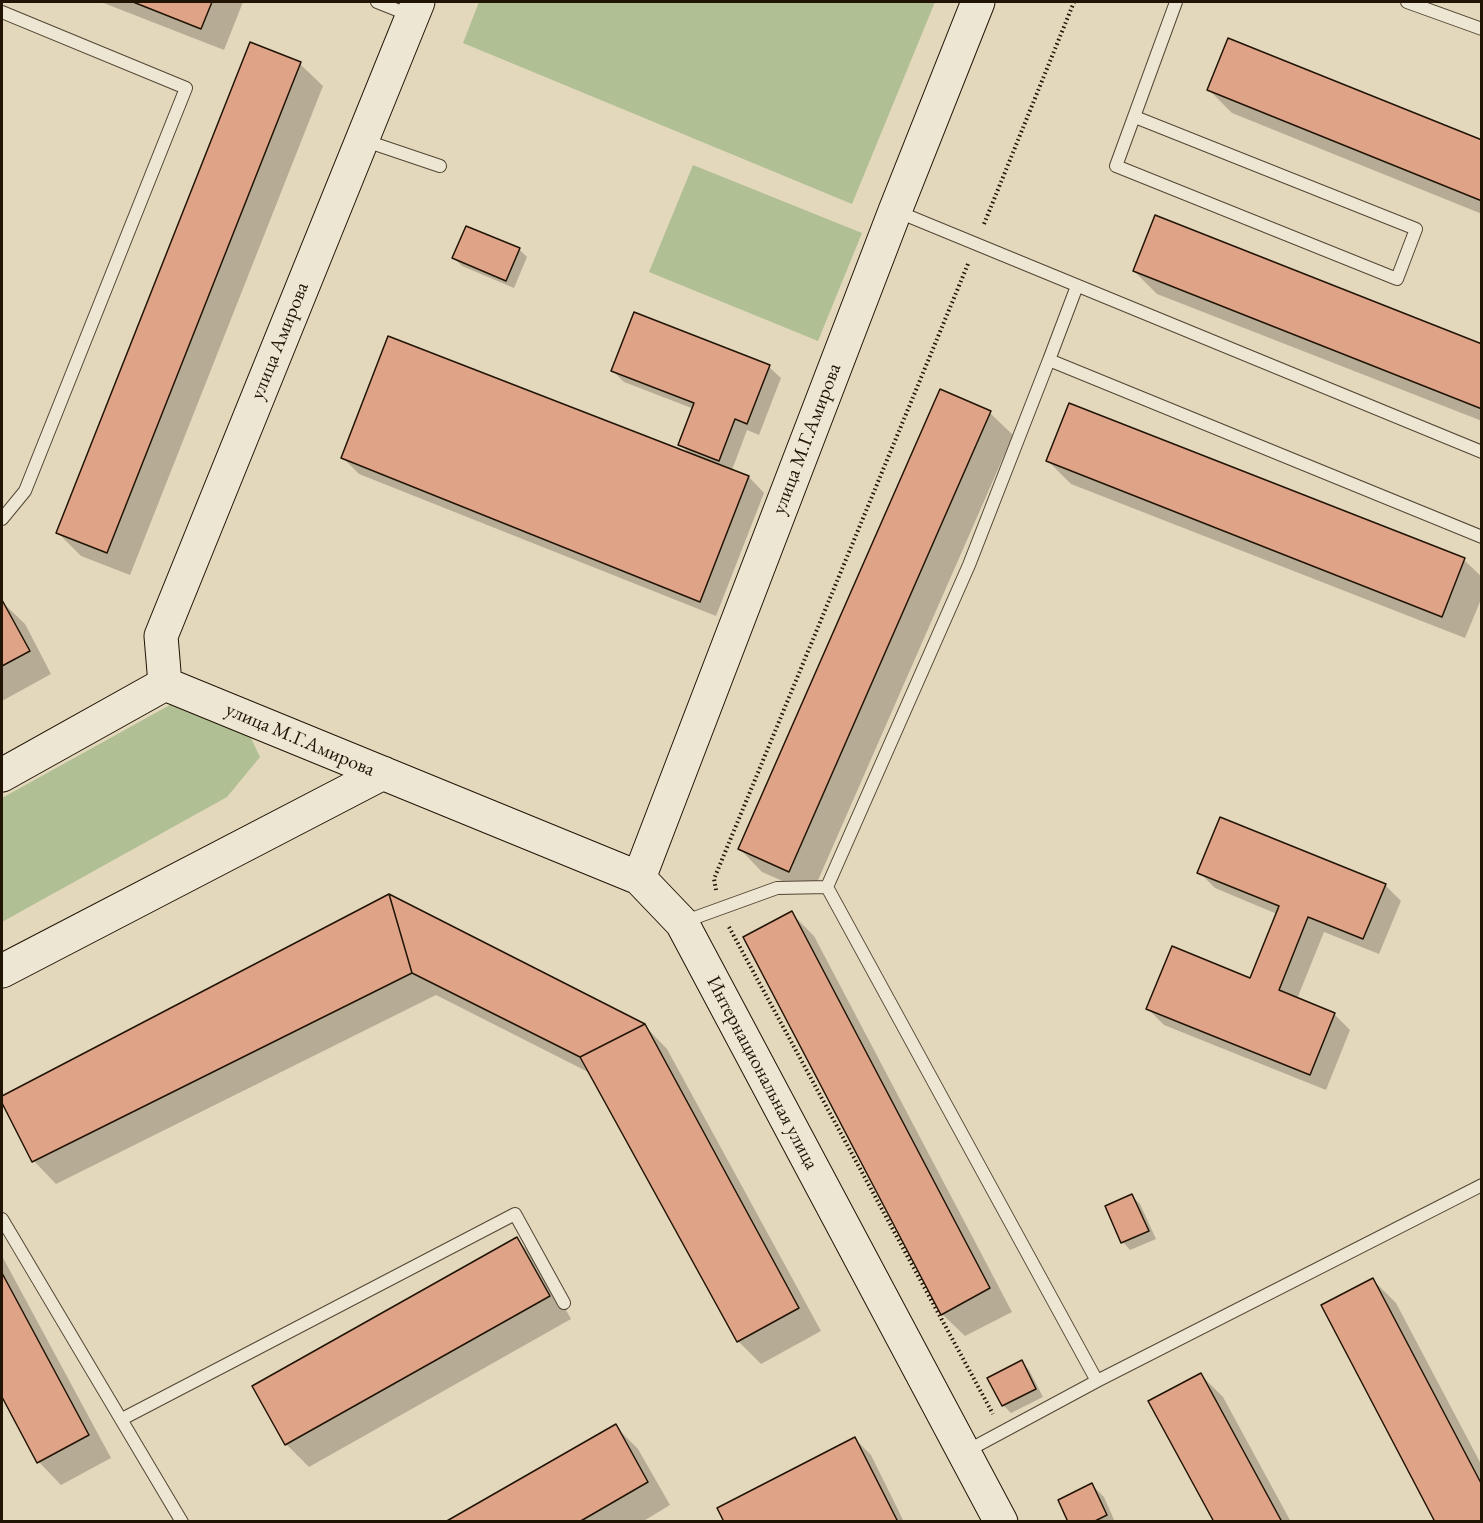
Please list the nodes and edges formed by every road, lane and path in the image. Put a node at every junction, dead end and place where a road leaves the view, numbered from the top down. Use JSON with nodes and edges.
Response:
{"nodes":[{"id":1,"x":377,"y":2,"type":"edge"},
{"id":2,"x":978,"y":2,"type":"edge"},
{"id":3,"x":1176,"y":2,"type":"edge"},
{"id":4,"x":1407,"y":2,"type":"edge"},
{"id":5,"x":415,"y":9,"type":"edge"},
{"id":6,"x":2,"y":12,"type":"edge"},
{"id":7,"x":1482,"y":29,"type":"edge"},
{"id":8,"x":1135,"y":117,"type":"junction"},
{"id":9,"x":362,"y":140,"type":"junction"},
{"id":10,"x":440,"y":166,"type":"dead end"},
{"id":11,"x":894,"y":210,"type":"junction"},
{"id":12,"x":1077,"y":286,"type":"junction"},
{"id":13,"x":1049,"y":360,"type":"junction"},
{"id":14,"x":1482,"y":452,"type":"edge"},
{"id":15,"x":2,"y":519,"type":"edge"},
{"id":16,"x":1482,"y":537,"type":"edge"},
{"id":17,"x":165,"y":684,"type":"junction"},
{"id":18,"x":383,"y":773,"type":"junction"},
{"id":19,"x":2,"y":775,"type":"edge"},
{"id":20,"x":639,"y":878,"type":"junction"},
{"id":21,"x":827,"y":887,"type":"junction"},
{"id":22,"x":682,"y":923,"type":"junction"},
{"id":23,"x":2,"y":971,"type":"edge"},
{"id":24,"x":1482,"y":1185,"type":"edge"},
{"id":25,"x":2,"y":1219,"type":"edge"},
{"id":26,"x":564,"y":1303,"type":"dead end"},
{"id":27,"x":1097,"y":1381,"type":"junction"},
{"id":28,"x":122,"y":1419,"type":"junction"},
{"id":29,"x":964,"y":1452,"type":"junction"},
{"id":30,"x":182,"y":1521,"type":"edge"},
{"id":31,"x":1001,"y":1521,"type":"edge"}],
"edges":[{"from":1,"to":5,"type":"lane"},
{"from":2,"to":11,"type":"street","name":"улица М.Г.Амирова"},
{"from":3,"to":8,"type":"lane"},
{"from":4,"to":7,"type":"lane"},
{"from":5,"to":9,"type":"street","name":"улица Амирова"},
{"from":6,"to":15,"type":"lane"},
{"from":8,"to":8,"type":"lane"},
{"from":9,"to":10,"type":"lane"},
{"from":9,"to":17,"type":"street","name":"улица Амирова"},
{"from":11,"to":12,"type":"lane"},
{"from":11,"to":20,"type":"street","name":"улица М.Г.Амирова"},
{"from":12,"to":13,"type":"lane"},
{"from":12,"to":14,"type":"lane"},
{"from":13,"to":16,"type":"lane"},
{"from":13,"to":21,"type":"lane"},
{"from":17,"to":18,"type":"street","name":"улица М.Г.Амирова"},
{"from":17,"to":19,"type":"street"},
{"from":18,"to":20,"type":"street","name":"Интернациональная улица"},
{"from":18,"to":23,"type":"street","name":"улица М.Г.Амирова"},
{"from":20,"to":22,"type":"street","name":"Интернациональная улица"},
{"from":21,"to":22,"type":"lane"},
{"from":21,"to":27,"type":"lane"},
{"from":22,"to":29,"type":"street","name":"Интернациональная улица"},
{"from":24,"to":27,"type":"lane"},
{"from":25,"to":28,"type":"lane"},
{"from":26,"to":28,"type":"lane"},
{"from":27,"to":29,"type":"lane"},
{"from":28,"to":30,"type":"lane"},
{"from":29,"to":31,"type":"street","name":"Интернациональная улица"}]}
